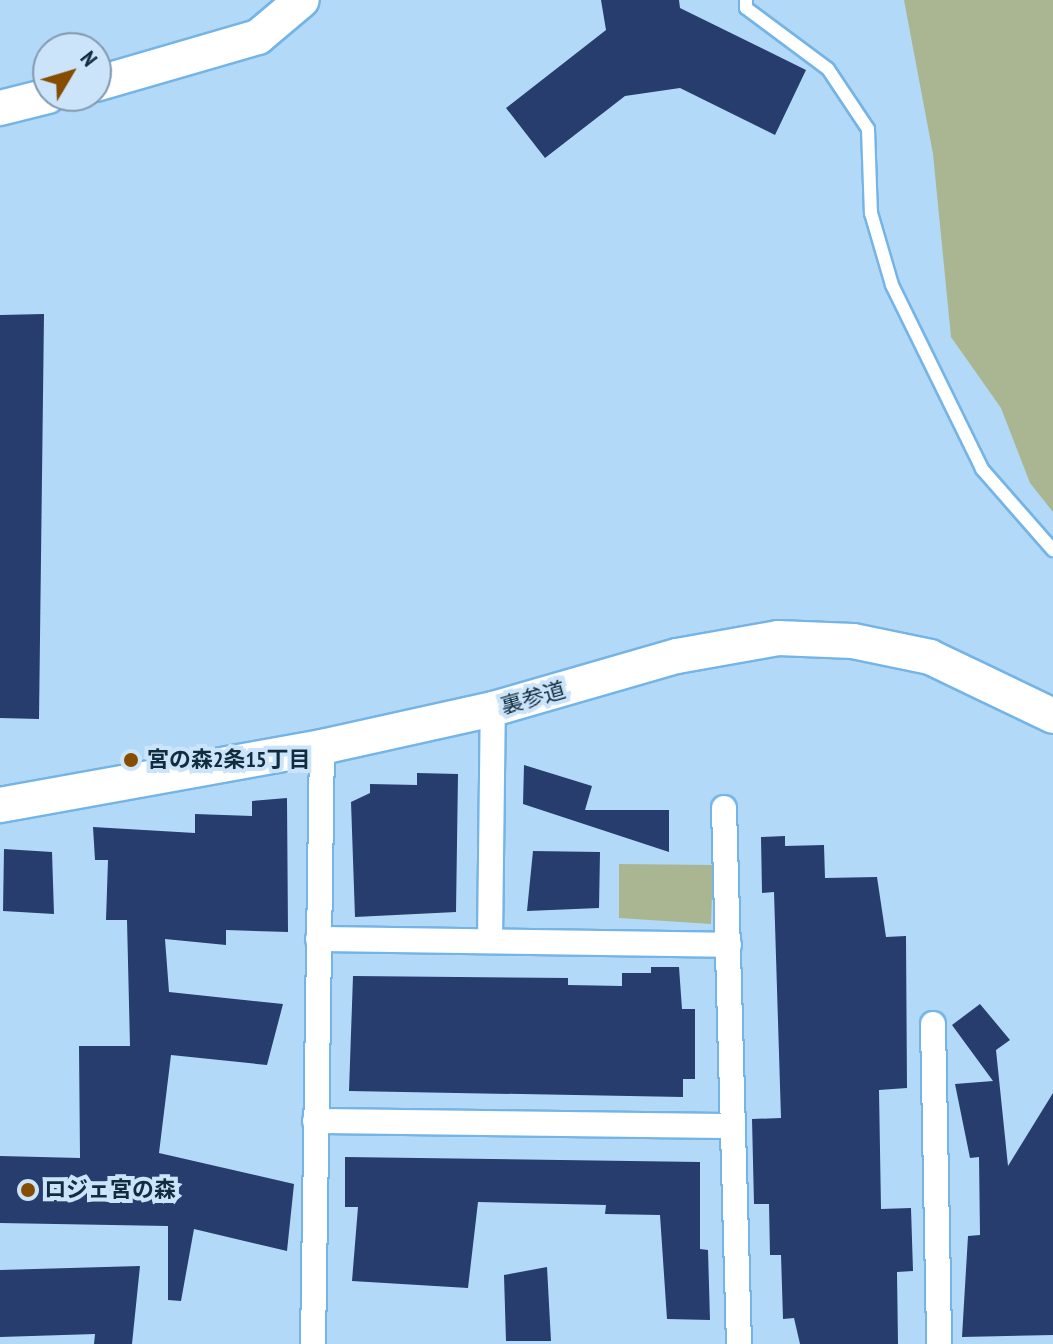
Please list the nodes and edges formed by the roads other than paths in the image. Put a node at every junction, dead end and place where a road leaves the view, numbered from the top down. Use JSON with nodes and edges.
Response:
{"nodes":[{"id":1,"x":302,"y":0,"type":"edge"},
{"id":2,"x":746,"y":0,"type":"edge"},
{"id":3,"x":112,"y":79,"type":"edge"},
{"id":4,"x":32,"y":100,"type":"edge"},
{"id":5,"x":0,"y":108,"type":"edge"},
{"id":6,"x":1053,"y":550,"type":"edge"},
{"id":7,"x":493,"y":709,"type":"junction"},
{"id":8,"x":1053,"y":716,"type":"edge"},
{"id":9,"x":322,"y":747,"type":"junction"},
{"id":10,"x":0,"y":805,"type":"edge"},
{"id":11,"x":724,"y":808,"type":"dead end"},
{"id":12,"x":318,"y":939,"type":"junction"},
{"id":13,"x":490,"y":940,"type":"junction"},
{"id":14,"x":729,"y":945,"type":"junction"},
{"id":15,"x":933,"y":1024,"type":"dead end"},
{"id":16,"x":315,"y":1121,"type":"junction"},
{"id":17,"x":732,"y":1126,"type":"junction"},
{"id":18,"x":313,"y":1344,"type":"edge"},
{"id":19,"x":739,"y":1344,"type":"edge"},
{"id":20,"x":939,"y":1344,"type":"edge"}],
"edges":[{"from":1,"to":3,"type":"street"},
{"from":2,"to":6,"type":"lane"},
{"from":4,"to":5,"type":"street"},
{"from":7,"to":8,"type":"street","name":"裏参道"},
{"from":7,"to":9,"type":"street","name":"裏参道"},
{"from":7,"to":13,"type":"street"},
{"from":9,"to":10,"type":"street","name":"裏参道"},
{"from":9,"to":12,"type":"street"},
{"from":11,"to":14,"type":"street"},
{"from":12,"to":13,"type":"street"},
{"from":12,"to":16,"type":"street"},
{"from":13,"to":14,"type":"street"},
{"from":14,"to":17,"type":"street"},
{"from":15,"to":20,"type":"street"},
{"from":16,"to":17,"type":"street"},
{"from":16,"to":18,"type":"street"},
{"from":17,"to":19,"type":"street"}]}
